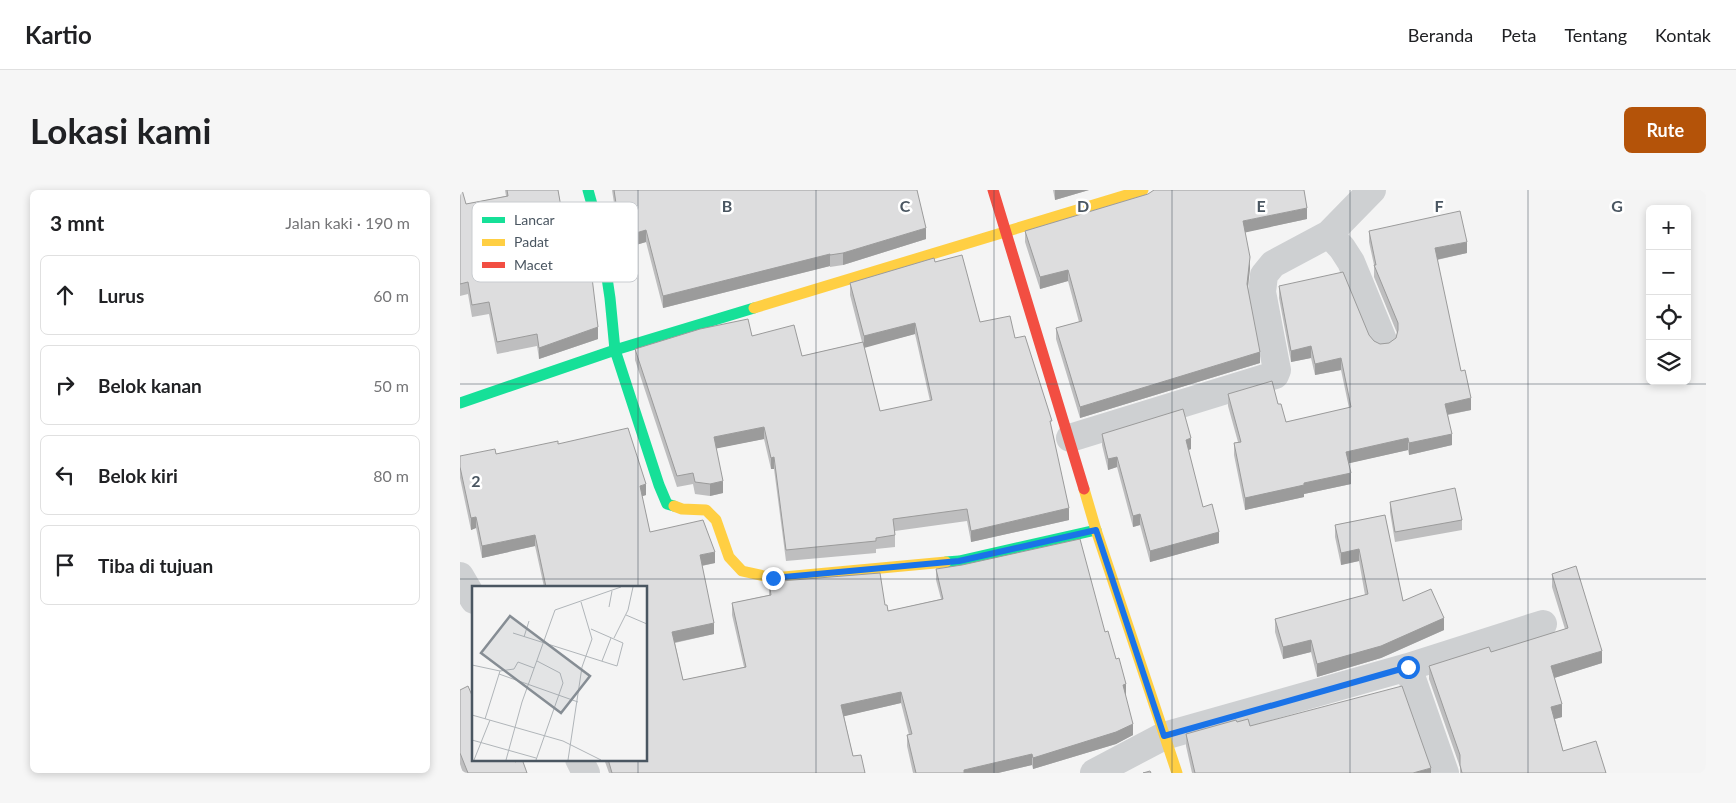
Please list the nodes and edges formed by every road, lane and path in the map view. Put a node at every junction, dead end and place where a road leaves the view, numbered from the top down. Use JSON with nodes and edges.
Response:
{"nodes":[{"id":1,"x":993,"y":190,"type":"edge"},
{"id":2,"x":1143,"y":190,"type":"edge"},
{"id":3,"x":1372,"y":190,"type":"edge"},
{"id":4,"x":1005,"y":232,"type":"junction"},
{"id":5,"x":1329,"y":234,"type":"junction"},
{"id":6,"x":608,"y":282,"type":"edge"},
{"id":7,"x":1383,"y":340,"type":"dead end"},
{"id":8,"x":615,"y":350,"type":"junction"},
{"id":9,"x":460,"y":403,"type":"edge"},
{"id":10,"x":1070,"y":438,"type":"junction"},
{"id":11,"x":1096,"y":530,"type":"junction"},
{"id":12,"x":460,"y":576,"type":"edge"},
{"id":13,"x":472,"y":597,"type":"edge"},
{"id":14,"x":1543,"y":624,"type":"dead end"},
{"id":15,"x":1408,"y":667,"type":"junction"},
{"id":16,"x":1164,"y":736,"type":"junction"},
{"id":17,"x":580,"y":760,"type":"edge"},
{"id":18,"x":586,"y":773,"type":"edge"},
{"id":19,"x":1094,"y":773,"type":"edge"},
{"id":20,"x":1177,"y":773,"type":"edge"},
{"id":21,"x":1445,"y":773,"type":"edge"}],
"edges":[{"from":1,"to":4,"type":"street"},
{"from":2,"to":4,"type":"street"},
{"from":3,"to":5,"type":"street"},
{"from":4,"to":8,"type":"street"},
{"from":4,"to":10,"type":"street"},
{"from":5,"to":7,"type":"street"},
{"from":5,"to":10,"type":"street"},
{"from":6,"to":8,"type":"street"},
{"from":8,"to":9,"type":"street"},
{"from":8,"to":11,"type":"street"},
{"from":10,"to":11,"type":"street"},
{"from":11,"to":16,"type":"street"},
{"from":12,"to":13,"type":"street"},
{"from":14,"to":15,"type":"street"},
{"from":15,"to":16,"type":"street"},
{"from":15,"to":21,"type":"street"},
{"from":16,"to":19,"type":"street"},
{"from":16,"to":20,"type":"street"},
{"from":17,"to":18,"type":"street"}]}
